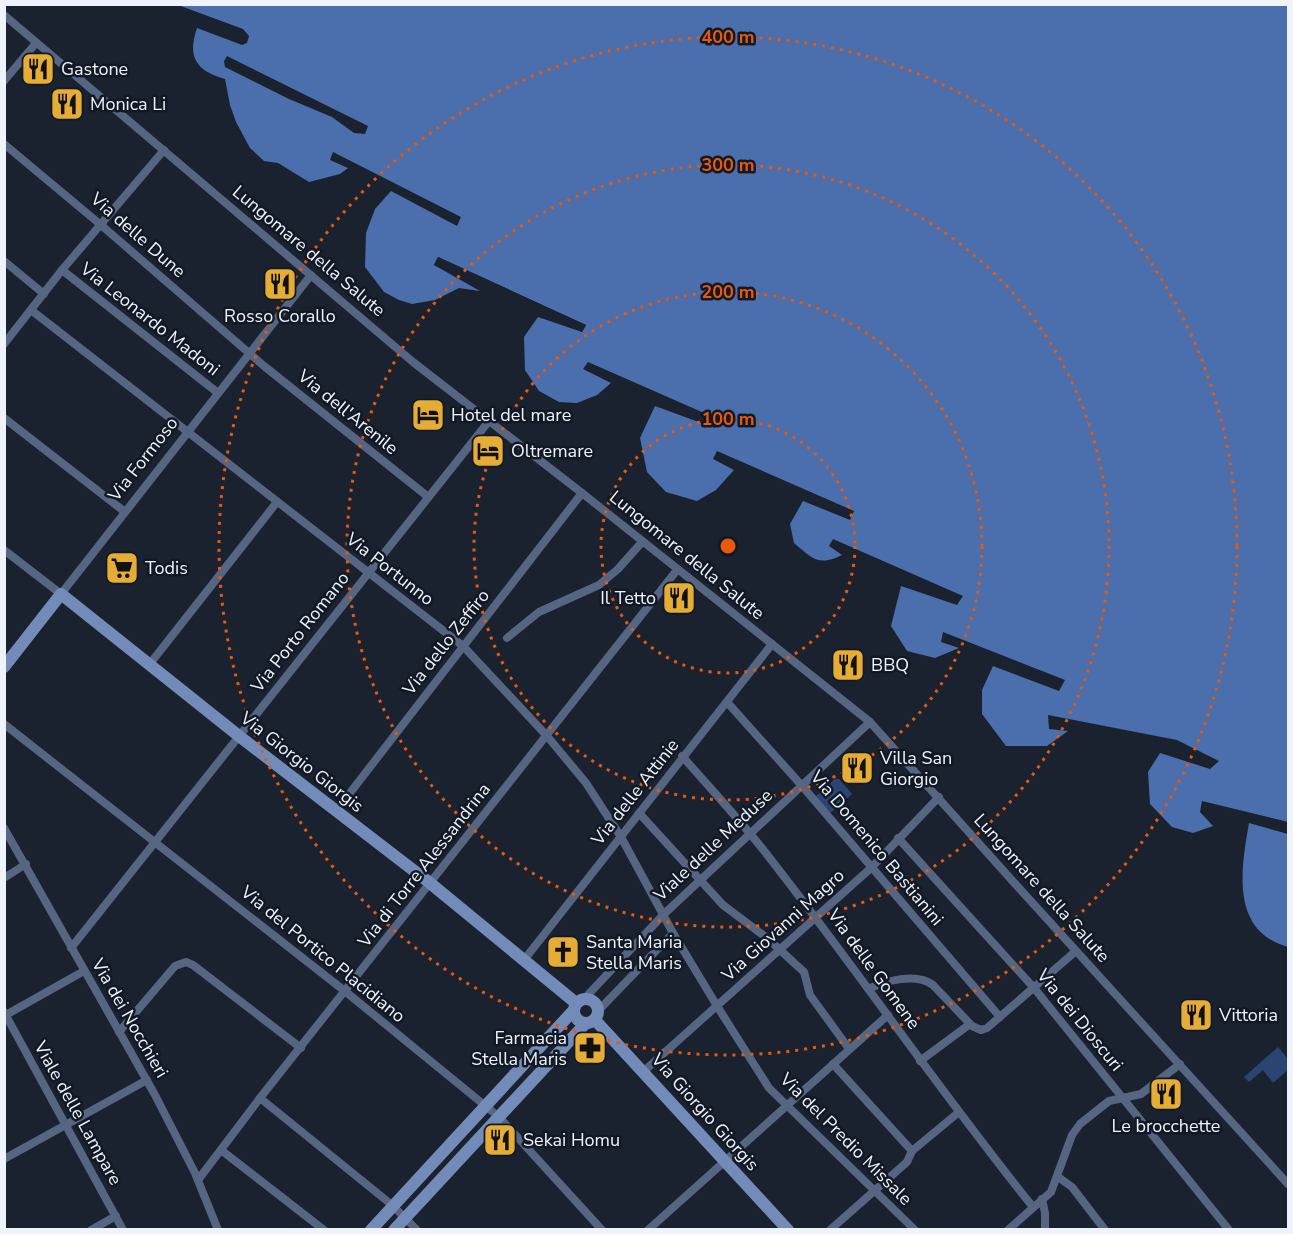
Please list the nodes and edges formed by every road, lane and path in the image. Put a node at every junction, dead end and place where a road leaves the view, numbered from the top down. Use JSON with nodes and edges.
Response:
{"nodes":[{"id":1,"x":4,"y":15,"type":"edge"},
{"id":2,"x":36,"y":43,"type":"junction"},
{"id":3,"x":4,"y":81,"type":"edge"},
{"id":4,"x":4,"y":144,"type":"edge"},
{"id":5,"x":164,"y":150,"type":"junction"},
{"id":6,"x":101,"y":225,"type":"junction"},
{"id":7,"x":4,"y":261,"type":"edge"},
{"id":8,"x":62,"y":270,"type":"junction"},
{"id":9,"x":310,"y":274,"type":"junction"},
{"id":10,"x":44,"y":294,"type":"junction"},
{"id":11,"x":31,"y":310,"type":"junction"},
{"id":12,"x":4,"y":344,"type":"edge"},
{"id":13,"x":248,"y":353,"type":"junction"},
{"id":14,"x":218,"y":393,"type":"junction"},
{"id":15,"x":4,"y":418,"type":"edge"},
{"id":16,"x":489,"y":421,"type":"junction"},
{"id":17,"x":187,"y":431,"type":"junction"},
{"id":18,"x":582,"y":493,"type":"junction"},
{"id":19,"x":427,"y":496,"type":"junction"},
{"id":20,"x":277,"y":502,"type":"junction"},
{"id":21,"x":125,"y":512,"type":"junction"},
{"id":22,"x":642,"y":542,"type":"junction"},
{"id":23,"x":4,"y":550,"type":"edge"},
{"id":24,"x":677,"y":570,"type":"junction"},
{"id":25,"x":368,"y":572,"type":"junction"},
{"id":26,"x":61,"y":594,"type":"junction"},
{"id":27,"x":507,"y":638,"type":"dead end"},
{"id":28,"x":772,"y":644,"type":"junction"},
{"id":29,"x":463,"y":646,"type":"junction"},
{"id":30,"x":149,"y":665,"type":"junction"},
{"id":31,"x":4,"y":667,"type":"edge"},
{"id":32,"x":728,"y":702,"type":"junction"},
{"id":33,"x":870,"y":722,"type":"junction"},
{"id":34,"x":4,"y":724,"type":"edge"},
{"id":35,"x":239,"y":736,"type":"junction"},
{"id":36,"x":547,"y":736,"type":"junction"},
{"id":37,"x":682,"y":756,"type":"junction"},
{"id":38,"x":803,"y":787,"type":"junction"},
{"id":39,"x":939,"y":797,"type":"junction"},
{"id":40,"x":336,"y":811,"type":"junction"},
{"id":41,"x":639,"y":813,"type":"junction"},
{"id":42,"x":4,"y":828,"type":"edge"},
{"id":43,"x":751,"y":835,"type":"junction"},
{"id":44,"x":621,"y":837,"type":"junction"},
{"id":45,"x":898,"y":838,"type":"junction"},
{"id":46,"x":155,"y":842,"type":"junction"},
{"id":47,"x":26,"y":864,"type":"junction"},
{"id":48,"x":871,"y":868,"type":"junction"},
{"id":49,"x":4,"y":878,"type":"edge"},
{"id":50,"x":700,"y":881,"type":"junction"},
{"id":51,"x":430,"y":883,"type":"junction"},
{"id":52,"x":664,"y":914,"type":"junction"},
{"id":53,"x":815,"y":917,"type":"junction"},
{"id":54,"x":673,"y":933,"type":"junction"},
{"id":55,"x":71,"y":948,"type":"junction"},
{"id":56,"x":780,"y":949,"type":"junction"},
{"id":57,"x":1076,"y":951,"type":"junction"},
{"id":58,"x":524,"y":960,"type":"junction"},
{"id":59,"x":84,"y":971,"type":"junction"},
{"id":60,"x":1034,"y":988,"type":"junction"},
{"id":61,"x":868,"y":989,"type":"junction"},
{"id":62,"x":346,"y":992,"type":"junction"},
{"id":63,"x":578,"y":1004,"type":"junction"},
{"id":64,"x":717,"y":1006,"type":"junction"},
{"id":65,"x":5,"y":1014,"type":"edge"},
{"id":66,"x":888,"y":1015,"type":"junction"},
{"id":67,"x":1000,"y":1017,"type":"junction"},
{"id":68,"x":593,"y":1018,"type":"junction"},
{"id":69,"x":970,"y":1024,"type":"junction"},
{"id":70,"x":119,"y":1032,"type":"junction"},
{"id":71,"x":847,"y":1046,"type":"dead end"},
{"id":72,"x":301,"y":1048,"type":"junction"},
{"id":73,"x":920,"y":1060,"type":"junction"},
{"id":74,"x":833,"y":1064,"type":"junction"},
{"id":75,"x":1180,"y":1064,"type":"junction"},
{"id":76,"x":644,"y":1071,"type":"junction"},
{"id":77,"x":147,"y":1080,"type":"junction"},
{"id":78,"x":260,"y":1098,"type":"junction"},
{"id":79,"x":1122,"y":1098,"type":"junction"},
{"id":80,"x":484,"y":1105,"type":"junction"},
{"id":81,"x":786,"y":1106,"type":"junction"},
{"id":82,"x":959,"y":1112,"type":"junction"},
{"id":83,"x":499,"y":1117,"type":"junction"},
{"id":84,"x":66,"y":1125,"type":"junction"},
{"id":85,"x":221,"y":1150,"type":"junction"},
{"id":86,"x":912,"y":1151,"type":"junction"},
{"id":87,"x":4,"y":1159,"type":"edge"},
{"id":88,"x":725,"y":1161,"type":"junction"},
{"id":89,"x":1058,"y":1177,"type":"junction"},
{"id":90,"x":198,"y":1180,"type":"junction"},
{"id":91,"x":1288,"y":1184,"type":"edge"},
{"id":92,"x":874,"y":1191,"type":"junction"},
{"id":93,"x":1042,"y":1199,"type":"junction"},
{"id":94,"x":392,"y":1205,"type":"junction"},
{"id":95,"x":1033,"y":1207,"type":"junction"},
{"id":96,"x":116,"y":1216,"type":"junction"},
{"id":97,"x":406,"y":1217,"type":"junction"},
{"id":98,"x":91,"y":1230,"type":"edge"},
{"id":99,"x":123,"y":1230,"type":"edge"},
{"id":100,"x":218,"y":1230,"type":"edge"},
{"id":101,"x":324,"y":1230,"type":"edge"},
{"id":102,"x":370,"y":1230,"type":"edge"},
{"id":103,"x":394,"y":1230,"type":"edge"},
{"id":104,"x":417,"y":1230,"type":"edge"},
{"id":105,"x":602,"y":1230,"type":"edge"},
{"id":106,"x":648,"y":1230,"type":"edge"},
{"id":107,"x":788,"y":1230,"type":"edge"},
{"id":108,"x":830,"y":1230,"type":"edge"},
{"id":109,"x":915,"y":1230,"type":"edge"},
{"id":110,"x":1008,"y":1230,"type":"edge"},
{"id":111,"x":1045,"y":1230,"type":"edge"},
{"id":112,"x":1105,"y":1230,"type":"edge"},
{"id":113,"x":1229,"y":1230,"type":"edge"}],
"edges":[{"from":1,"to":2,"type":"street","name":"Lungomare della Salute"},
{"from":2,"to":3,"type":"street"},
{"from":2,"to":5,"type":"street","name":"Lungomare della Salute"},
{"from":4,"to":6,"type":"street","name":"Via delle Dune"},
{"from":5,"to":6,"type":"street"},
{"from":5,"to":9,"type":"street","name":"Lungomare della Salute"},
{"from":6,"to":8,"type":"street"},
{"from":6,"to":13,"type":"street","name":"Via delle Dune"},
{"from":7,"to":10,"type":"street"},
{"from":8,"to":10,"type":"street"},
{"from":8,"to":14,"type":"street","name":"Via Leonardo Madoni"},
{"from":9,"to":13,"type":"street","name":"Via Formoso"},
{"from":9,"to":16,"type":"street","name":"Lungomare della Salute"},
{"from":10,"to":11,"type":"street"},
{"from":11,"to":12,"type":"street"},
{"from":11,"to":17,"type":"street","name":"Via Portunno"},
{"from":13,"to":14,"type":"street","name":"Via Formoso"},
{"from":13,"to":19,"type":"street","name":"Via dell'Arenile"},
{"from":14,"to":17,"type":"street","name":"Via Formoso"},
{"from":15,"to":21,"type":"street"},
{"from":16,"to":18,"type":"street","name":"Lungomare della Salute"},
{"from":16,"to":19,"type":"street","name":"Via Porto Romano"},
{"from":17,"to":20,"type":"street","name":"Via Portunno"},
{"from":17,"to":21,"type":"street","name":"Via Formoso"},
{"from":18,"to":22,"type":"street","name":"Lungomare della Salute"},
{"from":18,"to":29,"type":"street","name":"Via dello Zeffiro"},
{"from":19,"to":25,"type":"street","name":"Via Porto Romano"},
{"from":20,"to":25,"type":"street","name":"Via Portunno"},
{"from":20,"to":30,"type":"street"},
{"from":21,"to":26,"type":"street","name":"Via Formoso"},
{"from":22,"to":24,"type":"street","name":"Lungomare della Salute"},
{"from":22,"to":27,"type":"street"},
{"from":23,"to":26,"type":"street","name":"Via Giorgio Giorgis"},
{"from":24,"to":28,"type":"street","name":"Lungomare della Salute"},
{"from":24,"to":36,"type":"street","name":"Via di Torre Alessandrina"},
{"from":25,"to":29,"type":"street","name":"Via Portunno"},
{"from":25,"to":35,"type":"street","name":"Via Porto Romano"},
{"from":26,"to":30,"type":"street","name":"Via Giorgio Giorgis"},
{"from":26,"to":31,"type":"street","name":"Via Formoso"},
{"from":28,"to":32,"type":"street","name":"Via delle Attinie"},
{"from":28,"to":33,"type":"street","name":"Lungomare della Salute"},
{"from":29,"to":36,"type":"street","name":"Via Portunno"},
{"from":29,"to":40,"type":"street","name":"Via dello Zeffiro"},
{"from":30,"to":35,"type":"street","name":"Via Giorgio Giorgis"},
{"from":32,"to":37,"type":"street","name":"Via delle Attinie"},
{"from":32,"to":38,"type":"street","name":"Via Domenico Bastianini"},
{"from":33,"to":38,"type":"street","name":"Viale delle Meduse"},
{"from":33,"to":39,"type":"street","name":"Lungomare della Salute"},
{"from":34,"to":46,"type":"street","name":"Via del Portico Placidiano"},
{"from":35,"to":40,"type":"street","name":"Via Giorgio Giorgis"},
{"from":35,"to":46,"type":"street","name":"Via Porto Romano"},
{"from":36,"to":44,"type":"street","name":"Via Portunno"},
{"from":36,"to":51,"type":"street","name":"Via di Torre Alessandrina"},
{"from":37,"to":41,"type":"street","name":"Via delle Attinie"},
{"from":37,"to":43,"type":"street","name":"Via delle Gomene"},
{"from":38,"to":43,"type":"street","name":"Viale delle Meduse"},
{"from":38,"to":48,"type":"street","name":"Via Domenico Bastianini"},
{"from":39,"to":45,"type":"street","name":"Via Giovanni Magro"},
{"from":39,"to":57,"type":"street","name":"Lungomare della Salute"},
{"from":40,"to":51,"type":"street","name":"Via Giorgio Giorgis"},
{"from":41,"to":44,"type":"street","name":"Via delle Attinie"},
{"from":41,"to":50,"type":"street"},
{"from":42,"to":47,"type":"street","name":"Via dei Nocchieri"},
{"from":43,"to":50,"type":"street","name":"Viale delle Meduse"},
{"from":43,"to":53,"type":"street","name":"Via delle Gomene"},
{"from":44,"to":52,"type":"street","name":"Via Portunno"},
{"from":44,"to":58,"type":"street","name":"Via delle Attinie"},
{"from":45,"to":48,"type":"street","name":"Via Giovanni Magro"},
{"from":45,"to":60,"type":"street","name":"Via dei Dioscuri"},
{"from":46,"to":55,"type":"street","name":"Via Porto Romano"},
{"from":46,"to":62,"type":"street","name":"Via del Portico Placidiano"},
{"from":47,"to":49,"type":"street"},
{"from":47,"to":55,"type":"street","name":"Via dei Nocchieri"},
{"from":48,"to":53,"type":"street","name":"Via Giovanni Magro"},
{"from":48,"to":67,"type":"street","name":"Via Domenico Bastianini"},
{"from":50,"to":52,"type":"street","name":"Viale delle Meduse"},
{"from":50,"to":56,"type":"street"},
{"from":51,"to":58,"type":"street","name":"Via Giorgio Giorgis"},
{"from":51,"to":62,"type":"street","name":"Via di Torre Alessandrina"},
{"from":52,"to":54,"type":"street","name":"Via del Predio Missale"},
{"from":52,"to":63,"type":"street","name":"Viale delle Meduse"},
{"from":53,"to":56,"type":"street","name":"Via Giovanni Magro"},
{"from":53,"to":61,"type":"street","name":"Via delle Gomene"},
{"from":54,"to":64,"type":"street","name":"Via del Predio Missale"},
{"from":54,"to":68,"type":"street"},
{"from":55,"to":59,"type":"street","name":"Via dei Nocchieri"},
{"from":56,"to":64,"type":"street","name":"Via Giovanni Magro"},
{"from":56,"to":71,"type":"street"},
{"from":57,"to":60,"type":"street"},
{"from":57,"to":75,"type":"street","name":"Lungomare della Salute"},
{"from":58,"to":63,"type":"street","name":"Via Giorgio Giorgis"},
{"from":59,"to":65,"type":"street"},
{"from":59,"to":70,"type":"street","name":"Via dei Nocchieri"},
{"from":60,"to":67,"type":"street"},
{"from":60,"to":79,"type":"street","name":"Via dei Dioscuri"},
{"from":61,"to":66,"type":"street","name":"Via delle Gomene"},
{"from":61,"to":69,"type":"street"},
{"from":62,"to":72,"type":"street","name":"Via di Torre Alessandrina"},
{"from":62,"to":80,"type":"street","name":"Via del Portico Placidiano"},
{"from":63,"to":68,"type":"street"},
{"from":63,"to":68,"type":"street"},
{"from":63,"to":80,"type":"street","name":"Viale delle Meduse"},
{"from":64,"to":76,"type":"street","name":"Via Giovanni Magro"},
{"from":64,"to":81,"type":"street","name":"Via del Predio Missale"},
{"from":65,"to":84,"type":"street","name":"Viale delle Lampare"},
{"from":66,"to":73,"type":"street","name":"Via delle Gomene"},
{"from":66,"to":74,"type":"street"},
{"from":67,"to":69,"type":"street"},
{"from":68,"to":76,"type":"street","name":"Via Giorgio Giorgis"},
{"from":68,"to":83,"type":"street"},
{"from":69,"to":73,"type":"street"},
{"from":70,"to":72,"type":"street"},
{"from":70,"to":77,"type":"street","name":"Via dei Nocchieri"},
{"from":72,"to":78,"type":"street","name":"Via di Torre Alessandrina"},
{"from":73,"to":82,"type":"street","name":"Via delle Gomene"},
{"from":74,"to":81,"type":"street"},
{"from":74,"to":86,"type":"street"},
{"from":75,"to":79,"type":"street"},
{"from":75,"to":91,"type":"street","name":"Lungomare della Salute"},
{"from":76,"to":88,"type":"street","name":"Via Giorgio Giorgis"},
{"from":77,"to":84,"type":"street"},
{"from":77,"to":90,"type":"street","name":"Via dei Nocchieri"},
{"from":78,"to":85,"type":"street","name":"Via di Torre Alessandrina"},
{"from":78,"to":94,"type":"street"},
{"from":79,"to":89,"type":"street"},
{"from":79,"to":113,"type":"street","name":"Via dei Dioscuri"},
{"from":80,"to":83,"type":"street","name":"Via del Portico Placidiano"},
{"from":80,"to":94,"type":"street","name":"Viale delle Meduse"},
{"from":81,"to":88,"type":"street"},
{"from":81,"to":92,"type":"street","name":"Via del Predio Missale"},
{"from":82,"to":86,"type":"street"},
{"from":82,"to":95,"type":"street","name":"Via delle Gomene"},
{"from":83,"to":97,"type":"street"},
{"from":83,"to":105,"type":"street","name":"Via del Portico Placidiano"},
{"from":84,"to":87,"type":"street"},
{"from":84,"to":96,"type":"street","name":"Viale delle Lampare"},
{"from":85,"to":90,"type":"street","name":"Via di Torre Alessandrina"},
{"from":85,"to":101,"type":"street"},
{"from":86,"to":92,"type":"street"},
{"from":88,"to":106,"type":"street"},
{"from":88,"to":107,"type":"street","name":"Via Giorgio Giorgis"},
{"from":89,"to":93,"type":"street"},
{"from":89,"to":112,"type":"street"},
{"from":90,"to":100,"type":"street","name":"Via dei Nocchieri"},
{"from":92,"to":108,"type":"street"},
{"from":92,"to":109,"type":"street","name":"Via del Predio Missale"},
{"from":93,"to":95,"type":"street"},
{"from":93,"to":111,"type":"street"},
{"from":94,"to":97,"type":"street"},
{"from":94,"to":102,"type":"street","name":"Viale delle Meduse"},
{"from":95,"to":110,"type":"street"},
{"from":96,"to":98,"type":"street"},
{"from":96,"to":99,"type":"street","name":"Viale delle Lampare"},
{"from":97,"to":103,"type":"street"},
{"from":97,"to":104,"type":"street"}]}
